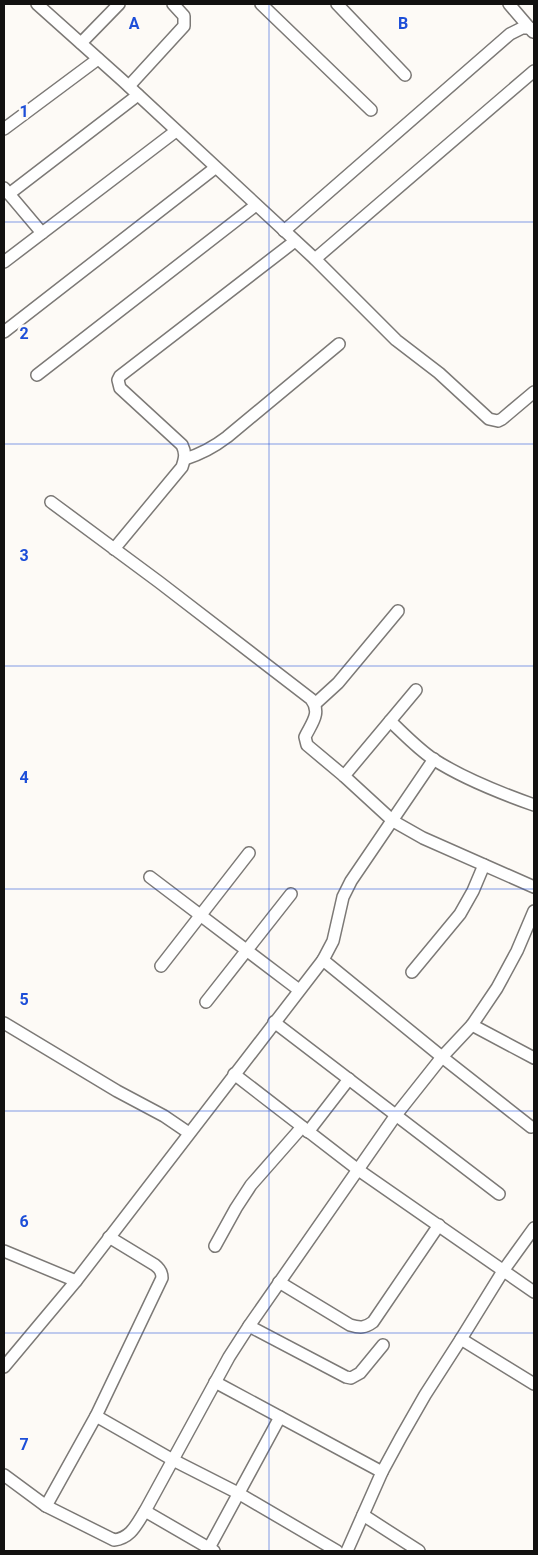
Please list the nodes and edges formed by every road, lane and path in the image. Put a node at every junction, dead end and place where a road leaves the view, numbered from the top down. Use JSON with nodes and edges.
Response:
{"nodes":[{"id":1,"x":37,"y":4,"type":"edge"},
{"id":2,"x":119,"y":4,"type":"edge"},
{"id":3,"x":173,"y":4,"type":"edge"},
{"id":4,"x":261,"y":4,"type":"edge"},
{"id":5,"x":337,"y":4,"type":"edge"},
{"id":6,"x":509,"y":4,"type":"edge"},
{"id":7,"x":532,"y":31,"type":"edge"},
{"id":8,"x":81,"y":43,"type":"junction"},
{"id":9,"x":98,"y":59,"type":"junction"},
{"id":10,"x":534,"y":71,"type":"edge"},
{"id":11,"x":405,"y":74,"type":"dead end"},
{"id":12,"x":129,"y":86,"type":"junction"},
{"id":13,"x":138,"y":95,"type":"junction"},
{"id":14,"x":371,"y":110,"type":"dead end"},
{"id":15,"x":4,"y":129,"type":"edge"},
{"id":16,"x":176,"y":131,"type":"junction"},
{"id":17,"x":216,"y":168,"type":"junction"},
{"id":18,"x":6,"y":191,"type":"edge"},
{"id":19,"x":256,"y":205,"type":"junction"},
{"id":20,"x":284,"y":231,"type":"junction"},
{"id":21,"x":42,"y":233,"type":"junction"},
{"id":22,"x":295,"y":241,"type":"junction"},
{"id":23,"x":315,"y":259,"type":"junction"},
{"id":24,"x":4,"y":262,"type":"edge"},
{"id":25,"x":4,"y":332,"type":"edge"},
{"id":26,"x":340,"y":344,"type":"dead end"},
{"id":27,"x":37,"y":375,"type":"dead end"},
{"id":28,"x":534,"y":392,"type":"edge"},
{"id":29,"x":185,"y":459,"type":"junction"},
{"id":30,"x":51,"y":502,"type":"dead end"},
{"id":31,"x":114,"y":549,"type":"junction"},
{"id":32,"x":398,"y":611,"type":"dead end"},
{"id":33,"x":416,"y":690,"type":"dead end"},
{"id":34,"x":315,"y":704,"type":"junction"},
{"id":35,"x":390,"y":721,"type":"junction"},
{"id":36,"x":434,"y":759,"type":"junction"},
{"id":37,"x":344,"y":776,"type":"junction"},
{"id":38,"x":534,"y":805,"type":"edge"},
{"id":39,"x":393,"y":821,"type":"junction"},
{"id":40,"x":249,"y":852,"type":"dead end"},
{"id":41,"x":484,"y":865,"type":"junction"},
{"id":42,"x":150,"y":877,"type":"dead end"},
{"id":43,"x":534,"y":888,"type":"edge"},
{"id":44,"x":291,"y":894,"type":"dead end"},
{"id":45,"x":534,"y":912,"type":"edge"},
{"id":46,"x":201,"y":915,"type":"junction"},
{"id":47,"x":247,"y":950,"type":"junction"},
{"id":48,"x":323,"y":960,"type":"junction"},
{"id":49,"x":161,"y":966,"type":"dead end"},
{"id":50,"x":412,"y":972,"type":"dead end"},
{"id":51,"x":299,"y":990,"type":"junction"},
{"id":52,"x":206,"y":1002,"type":"dead end"},
{"id":53,"x":274,"y":1022,"type":"junction"},
{"id":54,"x":4,"y":1023,"type":"edge"},
{"id":55,"x":472,"y":1024,"type":"junction"},
{"id":56,"x":442,"y":1057,"type":"junction"},
{"id":57,"x":534,"y":1057,"type":"edge"},
{"id":58,"x":234,"y":1074,"type":"junction"},
{"id":59,"x":349,"y":1079,"type":"junction"},
{"id":60,"x":396,"y":1115,"type":"junction"},
{"id":61,"x":531,"y":1127,"type":"dead end"},
{"id":62,"x":305,"y":1129,"type":"junction"},
{"id":63,"x":189,"y":1133,"type":"junction"},
{"id":64,"x":357,"y":1169,"type":"junction"},
{"id":65,"x":499,"y":1194,"type":"dead end"},
{"id":66,"x":438,"y":1225,"type":"junction"},
{"id":67,"x":534,"y":1228,"type":"edge"},
{"id":68,"x":109,"y":1237,"type":"junction"},
{"id":69,"x":215,"y":1246,"type":"dead end"},
{"id":70,"x":4,"y":1251,"type":"edge"},
{"id":71,"x":503,"y":1271,"type":"junction"},
{"id":72,"x":76,"y":1280,"type":"junction"},
{"id":73,"x":279,"y":1282,"type":"junction"},
{"id":74,"x":534,"y":1292,"type":"edge"},
{"id":75,"x":249,"y":1326,"type":"junction"},
{"id":76,"x":462,"y":1339,"type":"junction"},
{"id":77,"x":382,"y":1345,"type":"dead end"},
{"id":78,"x":4,"y":1367,"type":"edge"},
{"id":79,"x":215,"y":1382,"type":"junction"},
{"id":80,"x":534,"y":1384,"type":"edge"},
{"id":81,"x":96,"y":1416,"type":"junction"},
{"id":82,"x":280,"y":1417,"type":"junction"},
{"id":83,"x":174,"y":1460,"type":"junction"},
{"id":84,"x":382,"y":1472,"type":"junction"},
{"id":85,"x":4,"y":1474,"type":"edge"},
{"id":86,"x":238,"y":1493,"type":"junction"},
{"id":87,"x":46,"y":1506,"type":"junction"},
{"id":88,"x":145,"y":1511,"type":"junction"},
{"id":89,"x":363,"y":1516,"type":"junction"},
{"id":90,"x":211,"y":1550,"type":"edge"},
{"id":91,"x":337,"y":1551,"type":"edge"},
{"id":92,"x":347,"y":1551,"type":"edge"},
{"id":93,"x":419,"y":1551,"type":"edge"}],
"edges":[{"from":1,"to":8,"type":"street"},
{"from":2,"to":8,"type":"street"},
{"from":3,"to":12,"type":"street"},
{"from":4,"to":14,"type":"street"},
{"from":5,"to":11,"type":"street"},
{"from":6,"to":7,"type":"street"},
{"from":7,"to":20,"type":"street"},
{"from":8,"to":9,"type":"street"},
{"from":9,"to":12,"type":"street"},
{"from":9,"to":15,"type":"street"},
{"from":10,"to":23,"type":"street"},
{"from":12,"to":13,"type":"street"},
{"from":13,"to":16,"type":"street"},
{"from":13,"to":18,"type":"street"},
{"from":16,"to":17,"type":"street"},
{"from":16,"to":21,"type":"street"},
{"from":17,"to":19,"type":"street"},
{"from":17,"to":25,"type":"street"},
{"from":18,"to":21,"type":"street"},
{"from":19,"to":20,"type":"street"},
{"from":19,"to":27,"type":"street"},
{"from":20,"to":22,"type":"street"},
{"from":21,"to":24,"type":"street"},
{"from":22,"to":23,"type":"street"},
{"from":22,"to":29,"type":"street"},
{"from":23,"to":28,"type":"street"},
{"from":26,"to":29,"type":"street"},
{"from":29,"to":31,"type":"street"},
{"from":30,"to":31,"type":"street"},
{"from":31,"to":34,"type":"street"},
{"from":32,"to":34,"type":"street"},
{"from":33,"to":35,"type":"street"},
{"from":34,"to":37,"type":"street"},
{"from":35,"to":36,"type":"street"},
{"from":35,"to":37,"type":"street"},
{"from":36,"to":38,"type":"street"},
{"from":36,"to":39,"type":"street"},
{"from":37,"to":39,"type":"street"},
{"from":39,"to":41,"type":"street"},
{"from":39,"to":48,"type":"street"},
{"from":40,"to":46,"type":"street"},
{"from":41,"to":43,"type":"street"},
{"from":41,"to":50,"type":"street"},
{"from":42,"to":46,"type":"street"},
{"from":44,"to":47,"type":"street"},
{"from":45,"to":55,"type":"street"},
{"from":46,"to":47,"type":"street"},
{"from":46,"to":49,"type":"street"},
{"from":47,"to":51,"type":"street"},
{"from":47,"to":52,"type":"street"},
{"from":48,"to":51,"type":"street"},
{"from":48,"to":56,"type":"street"},
{"from":51,"to":53,"type":"street"},
{"from":53,"to":58,"type":"street"},
{"from":53,"to":59,"type":"street"},
{"from":54,"to":63,"type":"street"},
{"from":55,"to":56,"type":"street"},
{"from":55,"to":57,"type":"street"},
{"from":56,"to":60,"type":"street"},
{"from":56,"to":61,"type":"street"},
{"from":58,"to":62,"type":"street"},
{"from":58,"to":63,"type":"street"},
{"from":59,"to":60,"type":"street"},
{"from":59,"to":62,"type":"street"},
{"from":60,"to":64,"type":"street"},
{"from":60,"to":65,"type":"street"},
{"from":62,"to":64,"type":"street"},
{"from":62,"to":69,"type":"street"},
{"from":63,"to":68,"type":"street"},
{"from":64,"to":66,"type":"street"},
{"from":64,"to":73,"type":"street"},
{"from":66,"to":71,"type":"street"},
{"from":66,"to":73,"type":"street"},
{"from":67,"to":71,"type":"street"},
{"from":68,"to":72,"type":"street"},
{"from":68,"to":81,"type":"street"},
{"from":70,"to":72,"type":"street"},
{"from":71,"to":74,"type":"street"},
{"from":71,"to":76,"type":"street"},
{"from":72,"to":78,"type":"street"},
{"from":73,"to":75,"type":"street"},
{"from":75,"to":77,"type":"street"},
{"from":75,"to":79,"type":"street"},
{"from":76,"to":80,"type":"street"},
{"from":76,"to":84,"type":"street"},
{"from":79,"to":82,"type":"street"},
{"from":79,"to":83,"type":"street"},
{"from":81,"to":83,"type":"street"},
{"from":81,"to":87,"type":"street"},
{"from":82,"to":84,"type":"street"},
{"from":82,"to":86,"type":"street"},
{"from":83,"to":86,"type":"street"},
{"from":83,"to":88,"type":"street"},
{"from":84,"to":89,"type":"street"},
{"from":85,"to":87,"type":"street"},
{"from":86,"to":90,"type":"street"},
{"from":86,"to":91,"type":"street"},
{"from":87,"to":88,"type":"street"},
{"from":88,"to":90,"type":"street"},
{"from":89,"to":92,"type":"street"},
{"from":89,"to":93,"type":"street"}]}
